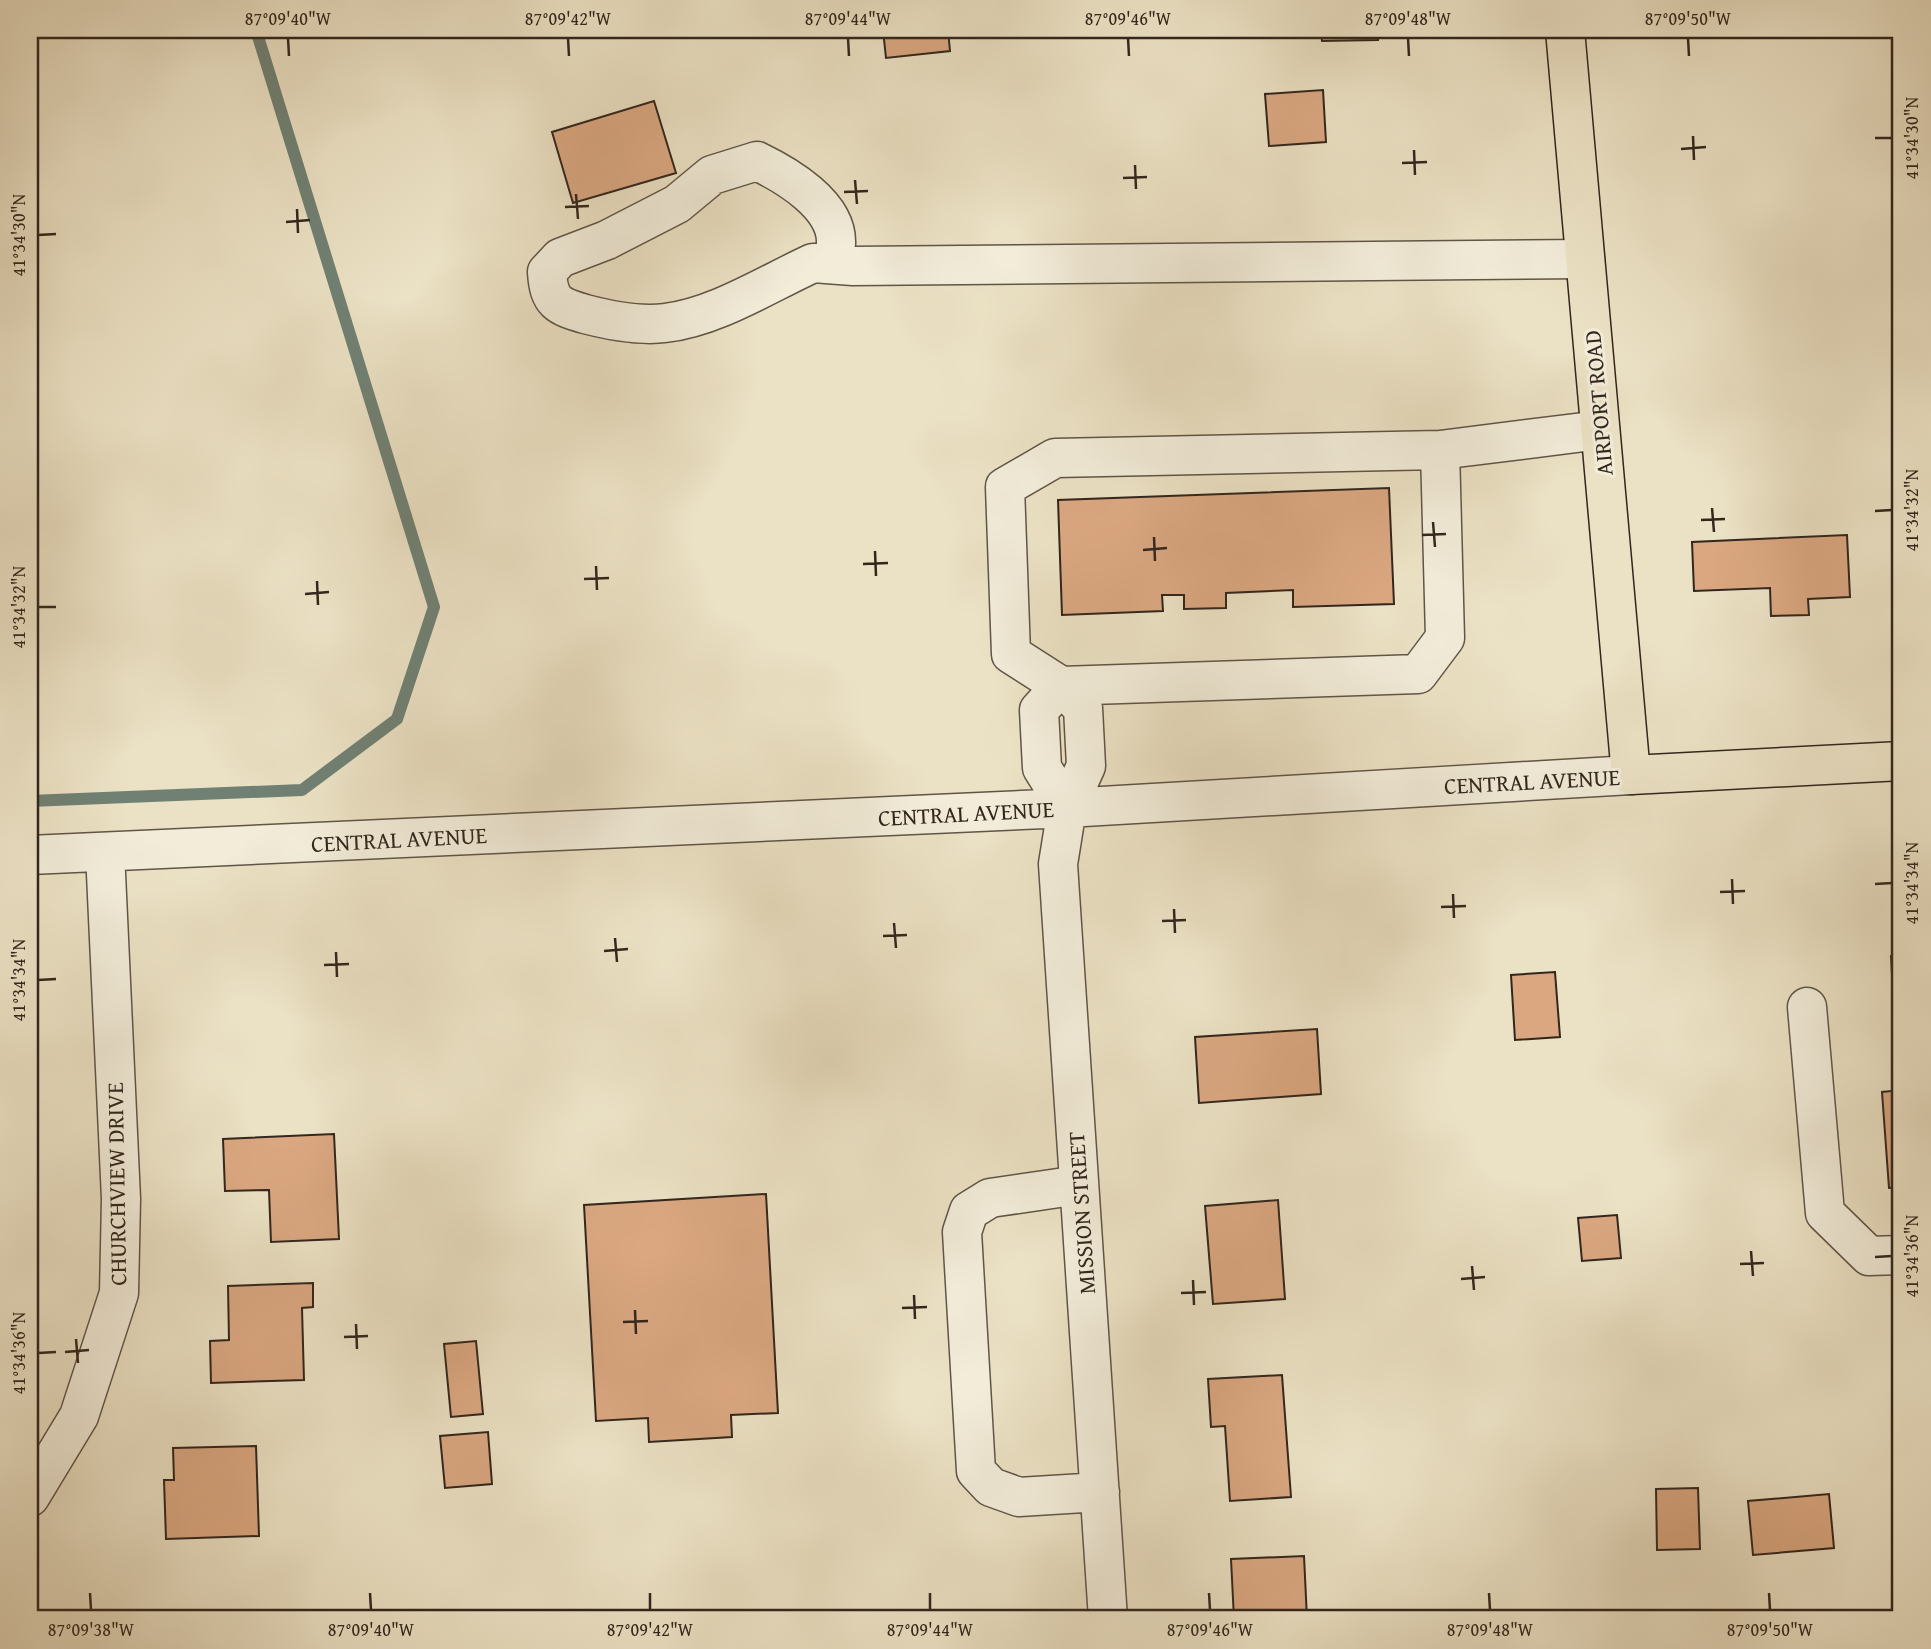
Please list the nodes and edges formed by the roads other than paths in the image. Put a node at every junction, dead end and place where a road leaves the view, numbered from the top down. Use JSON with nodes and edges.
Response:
{"nodes":[{"id":1,"x":1566,"y":30,"type":"edge"},
{"id":2,"x":1585,"y":259,"type":"junction"},
{"id":3,"x":828,"y":264,"type":"junction"},
{"id":4,"x":1600,"y":430,"type":"junction"},
{"id":5,"x":1440,"y":450,"type":"junction"},
{"id":6,"x":1061,"y":686,"type":"junction"},
{"id":7,"x":1901,"y":761,"type":"edge"},
{"id":8,"x":1631,"y":775,"type":"junction"},
{"id":9,"x":1067,"y":808,"type":"junction"},
{"id":10,"x":105,"y":852,"type":"junction"},
{"id":11,"x":30,"y":855,"type":"edge"},
{"id":12,"x":1807,"y":1007,"type":"dead end"},
{"id":13,"x":1079,"y":1185,"type":"junction"},
{"id":14,"x":1901,"y":1255,"type":"edge"},
{"id":15,"x":1100,"y":1492,"type":"junction"},
{"id":16,"x":30,"y":1497,"type":"edge"},
{"id":17,"x":1108,"y":1619,"type":"edge"}],
"edges":[{"from":1,"to":2,"type":"main road","name":"AIRPORT ROAD"},
{"from":2,"to":3,"type":"street"},
{"from":2,"to":4,"type":"main road","name":"AIRPORT ROAD"},
{"from":3,"to":3,"type":"street"},
{"from":4,"to":5,"type":"street"},
{"from":4,"to":8,"type":"main road","name":"AIRPORT ROAD"},
{"from":5,"to":6,"type":"street"},
{"from":5,"to":6,"type":"street","name":"MISSION STREET"},
{"from":6,"to":9,"type":"street","name":"MISSION STREET"},
{"from":7,"to":8,"type":"main road","name":"CENTRAL AVENUE"},
{"from":8,"to":9,"type":"street","name":"CENTRAL AVENUE"},
{"from":9,"to":10,"type":"street","name":"CENTRAL AVENUE"},
{"from":9,"to":13,"type":"street","name":"MISSION STREET"},
{"from":10,"to":11,"type":"street","name":"CENTRAL AVENUE"},
{"from":10,"to":16,"type":"street","name":"CHURCHVIEW DRIVE"},
{"from":12,"to":14,"type":"street"},
{"from":13,"to":15,"type":"street","name":"MISSION STREET"},
{"from":13,"to":15,"type":"street"},
{"from":15,"to":17,"type":"street","name":"MISSION STREET"}]}
